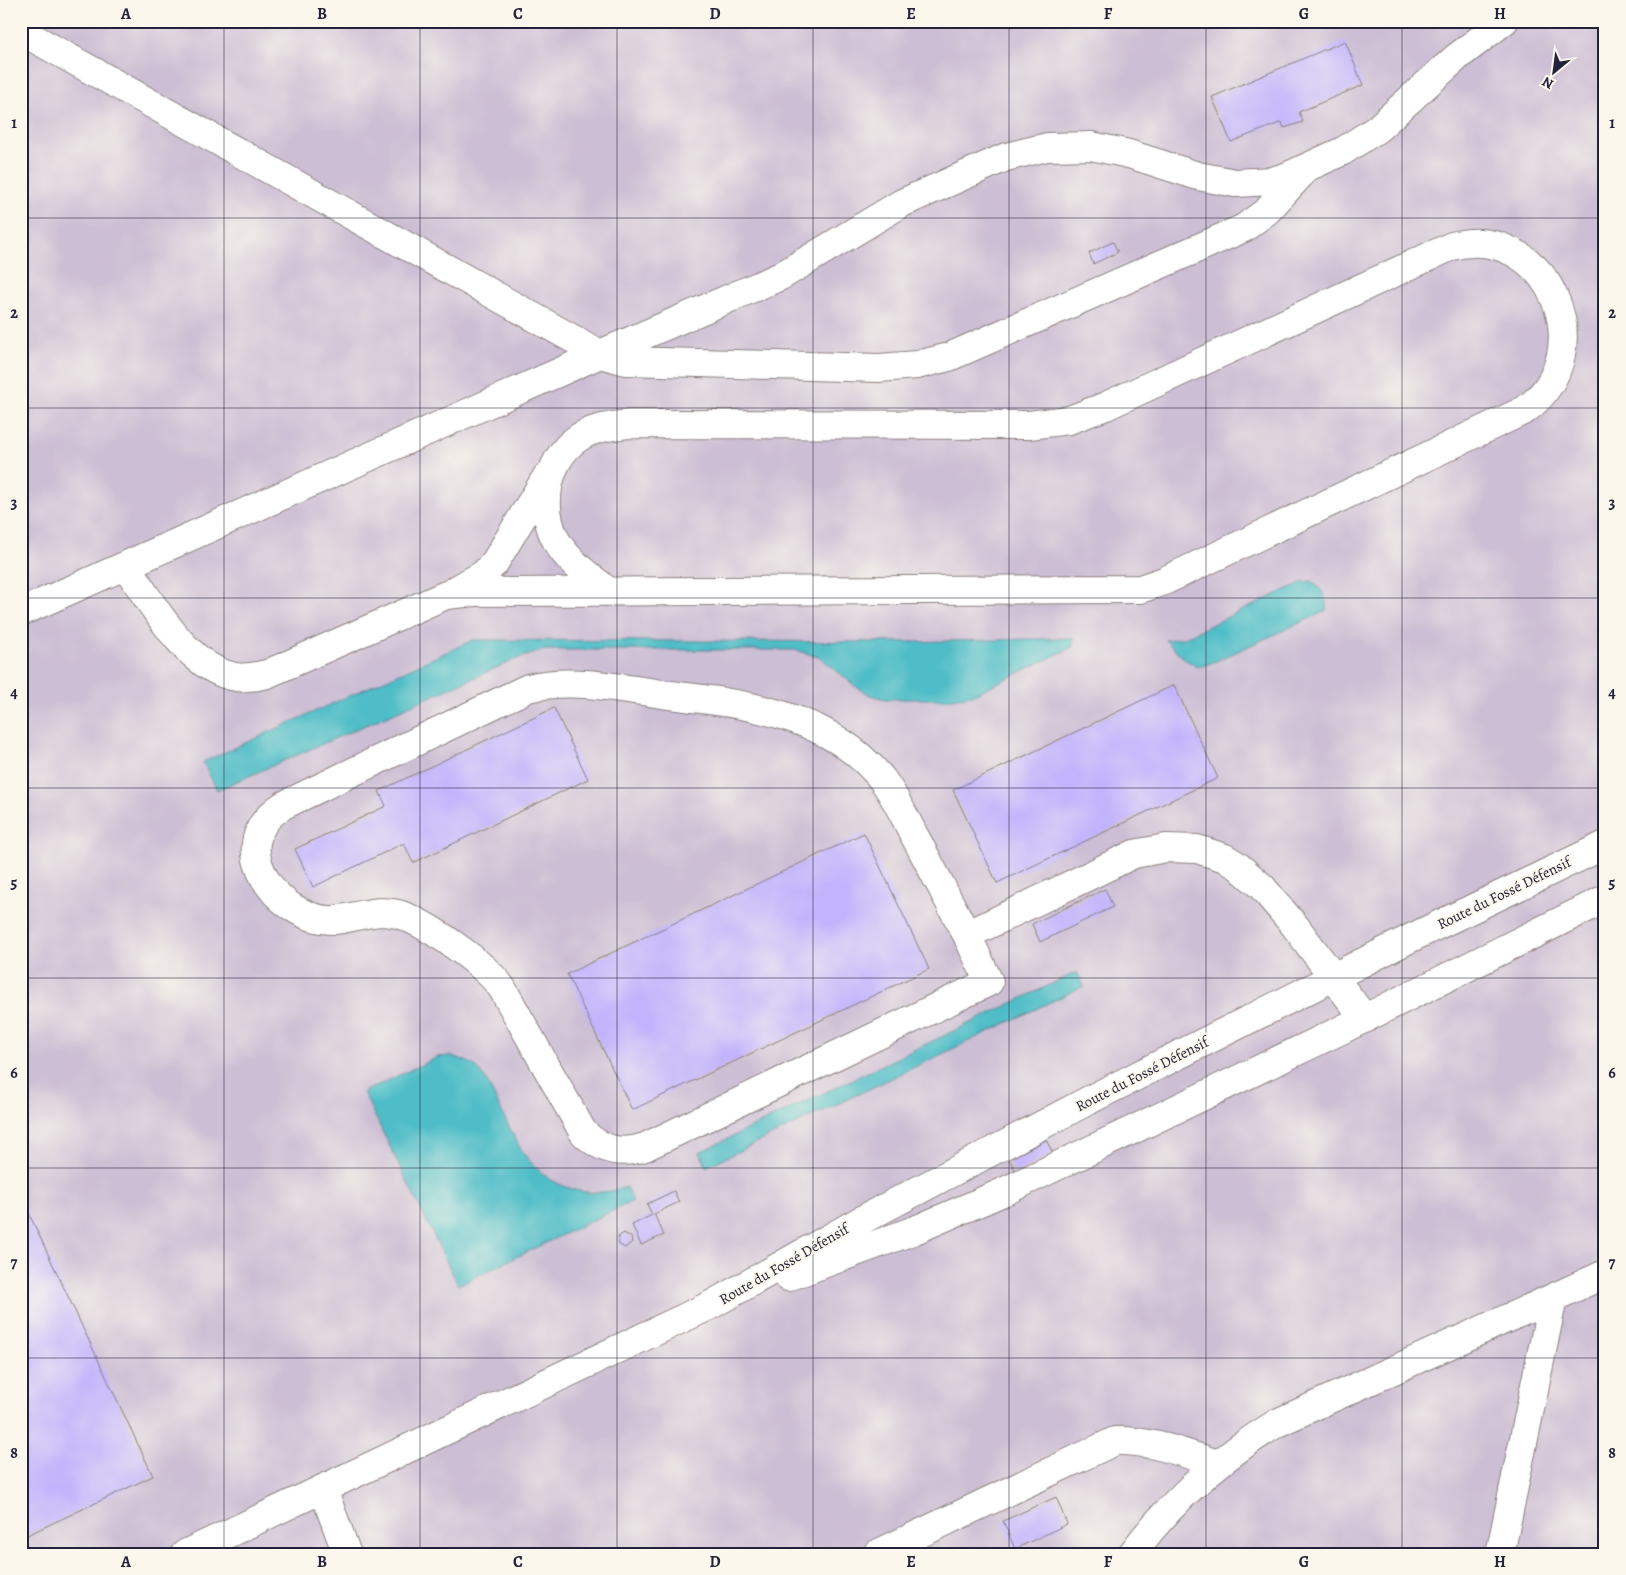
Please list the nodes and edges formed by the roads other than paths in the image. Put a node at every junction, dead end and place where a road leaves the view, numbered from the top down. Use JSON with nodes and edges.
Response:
{"nodes":[{"id":1,"x":1504,"y":21,"type":"edge"},
{"id":2,"x":21,"y":31,"type":"edge"},
{"id":3,"x":1306,"y":169,"type":"junction"},
{"id":4,"x":600,"y":354,"type":"junction"},
{"id":5,"x":554,"y":464,"type":"junction"},
{"id":6,"x":126,"y":566,"type":"junction"},
{"id":7,"x":610,"y":592,"type":"junction"},
{"id":8,"x":446,"y":595,"type":"junction"},
{"id":9,"x":21,"y":612,"type":"edge"},
{"id":10,"x":1605,"y":845,"type":"edge"},
{"id":11,"x":1605,"y":899,"type":"edge"},
{"id":12,"x":967,"y":935,"type":"junction"},
{"id":13,"x":1334,"y":977,"type":"junction"},
{"id":14,"x":1365,"y":1019,"type":"junction"},
{"id":15,"x":1605,"y":1274,"type":"edge"},
{"id":16,"x":1553,"y":1298,"type":"junction"},
{"id":17,"x":709,"y":1306,"type":"junction"},
{"id":18,"x":1218,"y":1464,"type":"junction"},
{"id":19,"x":323,"y":1489,"type":"junction"},
{"id":20,"x":185,"y":1554,"type":"edge"},
{"id":21,"x":347,"y":1554,"type":"edge"},
{"id":22,"x":877,"y":1554,"type":"edge"},
{"id":23,"x":1132,"y":1554,"type":"edge"},
{"id":24,"x":1500,"y":1554,"type":"edge"}],
"edges":[{"from":1,"to":3,"type":"street"},
{"from":2,"to":4,"type":"street"},
{"from":3,"to":4,"type":"street"},
{"from":3,"to":4,"type":"street"},
{"from":4,"to":6,"type":"street"},
{"from":5,"to":7,"type":"street"},
{"from":5,"to":7,"type":"street"},
{"from":5,"to":8,"type":"street"},
{"from":6,"to":8,"type":"street"},
{"from":6,"to":9,"type":"street"},
{"from":7,"to":8,"type":"street"},
{"from":10,"to":13,"type":"street","name":"Route du Fossé Défensif"},
{"from":11,"to":14,"type":"street","name":"Route du Fossé Défensif"},
{"from":12,"to":12,"type":"street"},
{"from":12,"to":13,"type":"street"},
{"from":13,"to":14,"type":"street"},
{"from":13,"to":17,"type":"street","name":"Route du Fossé Défensif"},
{"from":14,"to":17,"type":"street","name":"Route du Fossé Défensif"},
{"from":15,"to":16,"type":"street"},
{"from":16,"to":18,"type":"street"},
{"from":16,"to":24,"type":"street"},
{"from":17,"to":19,"type":"street"},
{"from":18,"to":22,"type":"street"},
{"from":18,"to":23,"type":"street"},
{"from":19,"to":20,"type":"street"},
{"from":19,"to":21,"type":"street"}]}
